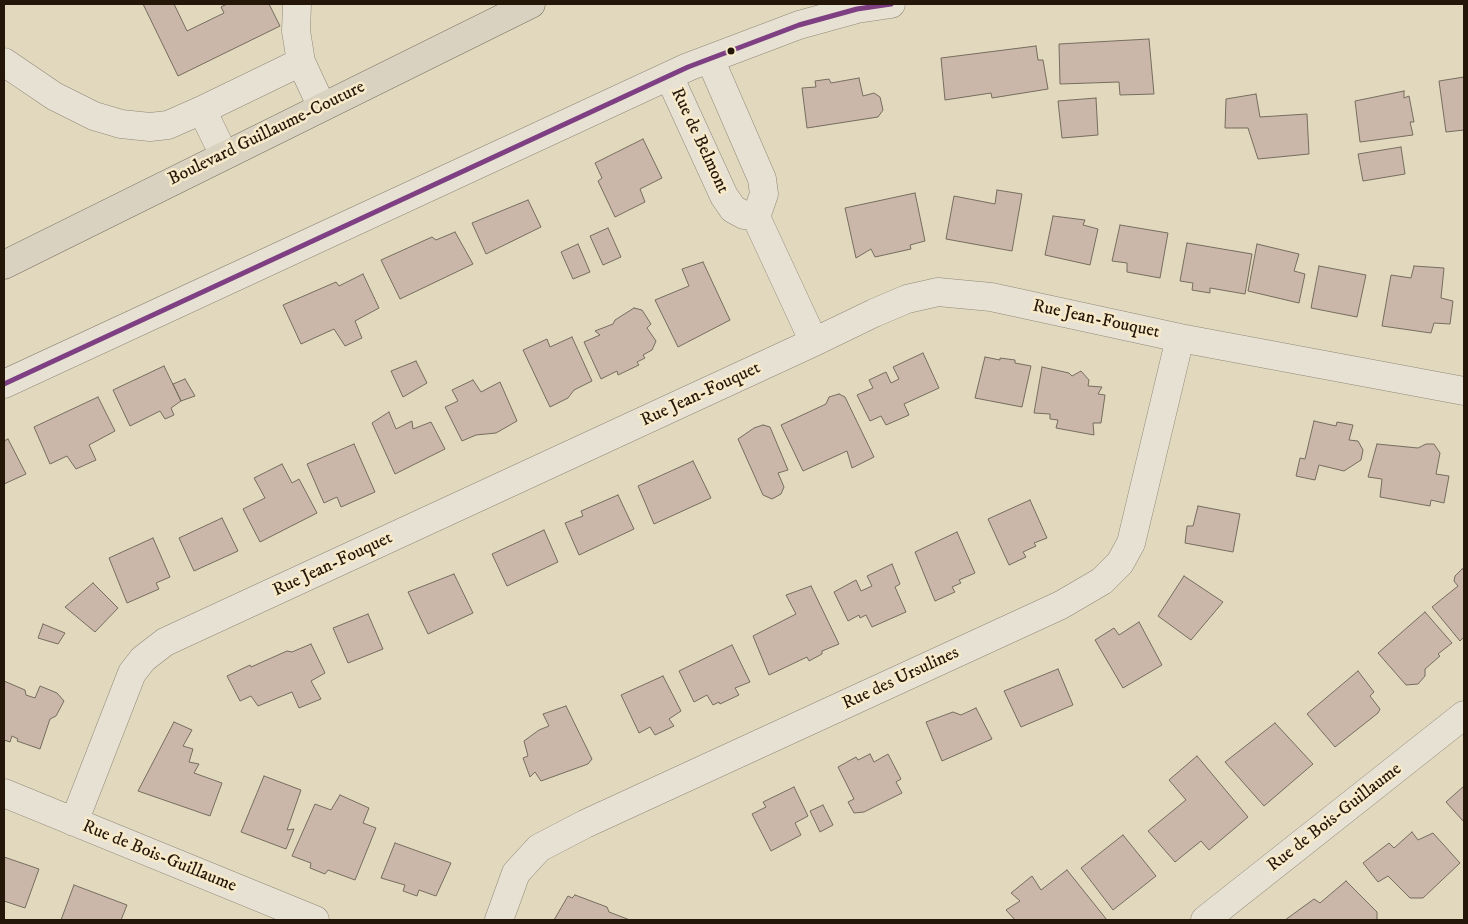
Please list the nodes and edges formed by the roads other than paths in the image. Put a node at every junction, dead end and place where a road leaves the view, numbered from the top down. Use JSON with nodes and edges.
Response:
{"nodes":[{"id":1,"x":297,"y":4,"type":"edge"},
{"id":2,"x":531,"y":4,"type":"edge"},
{"id":3,"x":891,"y":4,"type":"edge"},
{"id":4,"x":710,"y":59,"type":"junction"},
{"id":5,"x":4,"y":62,"type":"edge"},
{"id":6,"x":301,"y":62,"type":"junction"},
{"id":7,"x":670,"y":76,"type":"junction"},
{"id":8,"x":322,"y":107,"type":"junction"},
{"id":9,"x":202,"y":110,"type":"junction"},
{"id":10,"x":224,"y":155,"type":"junction"},
{"id":11,"x":756,"y":217,"type":"junction"},
{"id":12,"x":4,"y":265,"type":"edge"},
{"id":13,"x":1180,"y":338,"type":"junction"},
{"id":14,"x":814,"y":342,"type":"junction"},
{"id":15,"x":4,"y":384,"type":"edge"},
{"id":16,"x":1464,"y":391,"type":"edge"},
{"id":17,"x":1464,"y":715,"type":"edge"},
{"id":18,"x":4,"y":793,"type":"edge"},
{"id":19,"x":74,"y":822,"type":"junction"},
{"id":20,"x":315,"y":920,"type":"edge"},
{"id":21,"x":499,"y":920,"type":"edge"},
{"id":22,"x":1205,"y":920,"type":"edge"}],
"edges":[{"from":1,"to":6,"type":"street"},
{"from":2,"to":8,"type":"main road","name":"Boulevard Guillaume-Couture"},
{"from":3,"to":4,"type":"street"},
{"from":4,"to":7,"type":"street"},
{"from":4,"to":11,"type":"street"},
{"from":5,"to":9,"type":"street"},
{"from":6,"to":8,"type":"street"},
{"from":6,"to":9,"type":"street"},
{"from":7,"to":11,"type":"street","name":"Rue de Belmont"},
{"from":7,"to":15,"type":"street"},
{"from":8,"to":10,"type":"main road","name":"Boulevard Guillaume-Couture"},
{"from":9,"to":10,"type":"street"},
{"from":10,"to":12,"type":"main road","name":"Boulevard Guillaume-Couture"},
{"from":11,"to":14,"type":"street"},
{"from":13,"to":14,"type":"street","name":"Rue Jean-Fouquet"},
{"from":13,"to":16,"type":"street","name":"Rue Jean-Fouquet"},
{"from":13,"to":21,"type":"street","name":"Rue des Ursulines"},
{"from":14,"to":19,"type":"street","name":"Rue Jean-Fouquet"},
{"from":17,"to":22,"type":"street","name":"Rue de Bois-Guillaume"},
{"from":18,"to":19,"type":"street","name":"Rue de Bois-Guillaume"},
{"from":19,"to":20,"type":"street","name":"Rue de Bois-Guillaume"}]}
